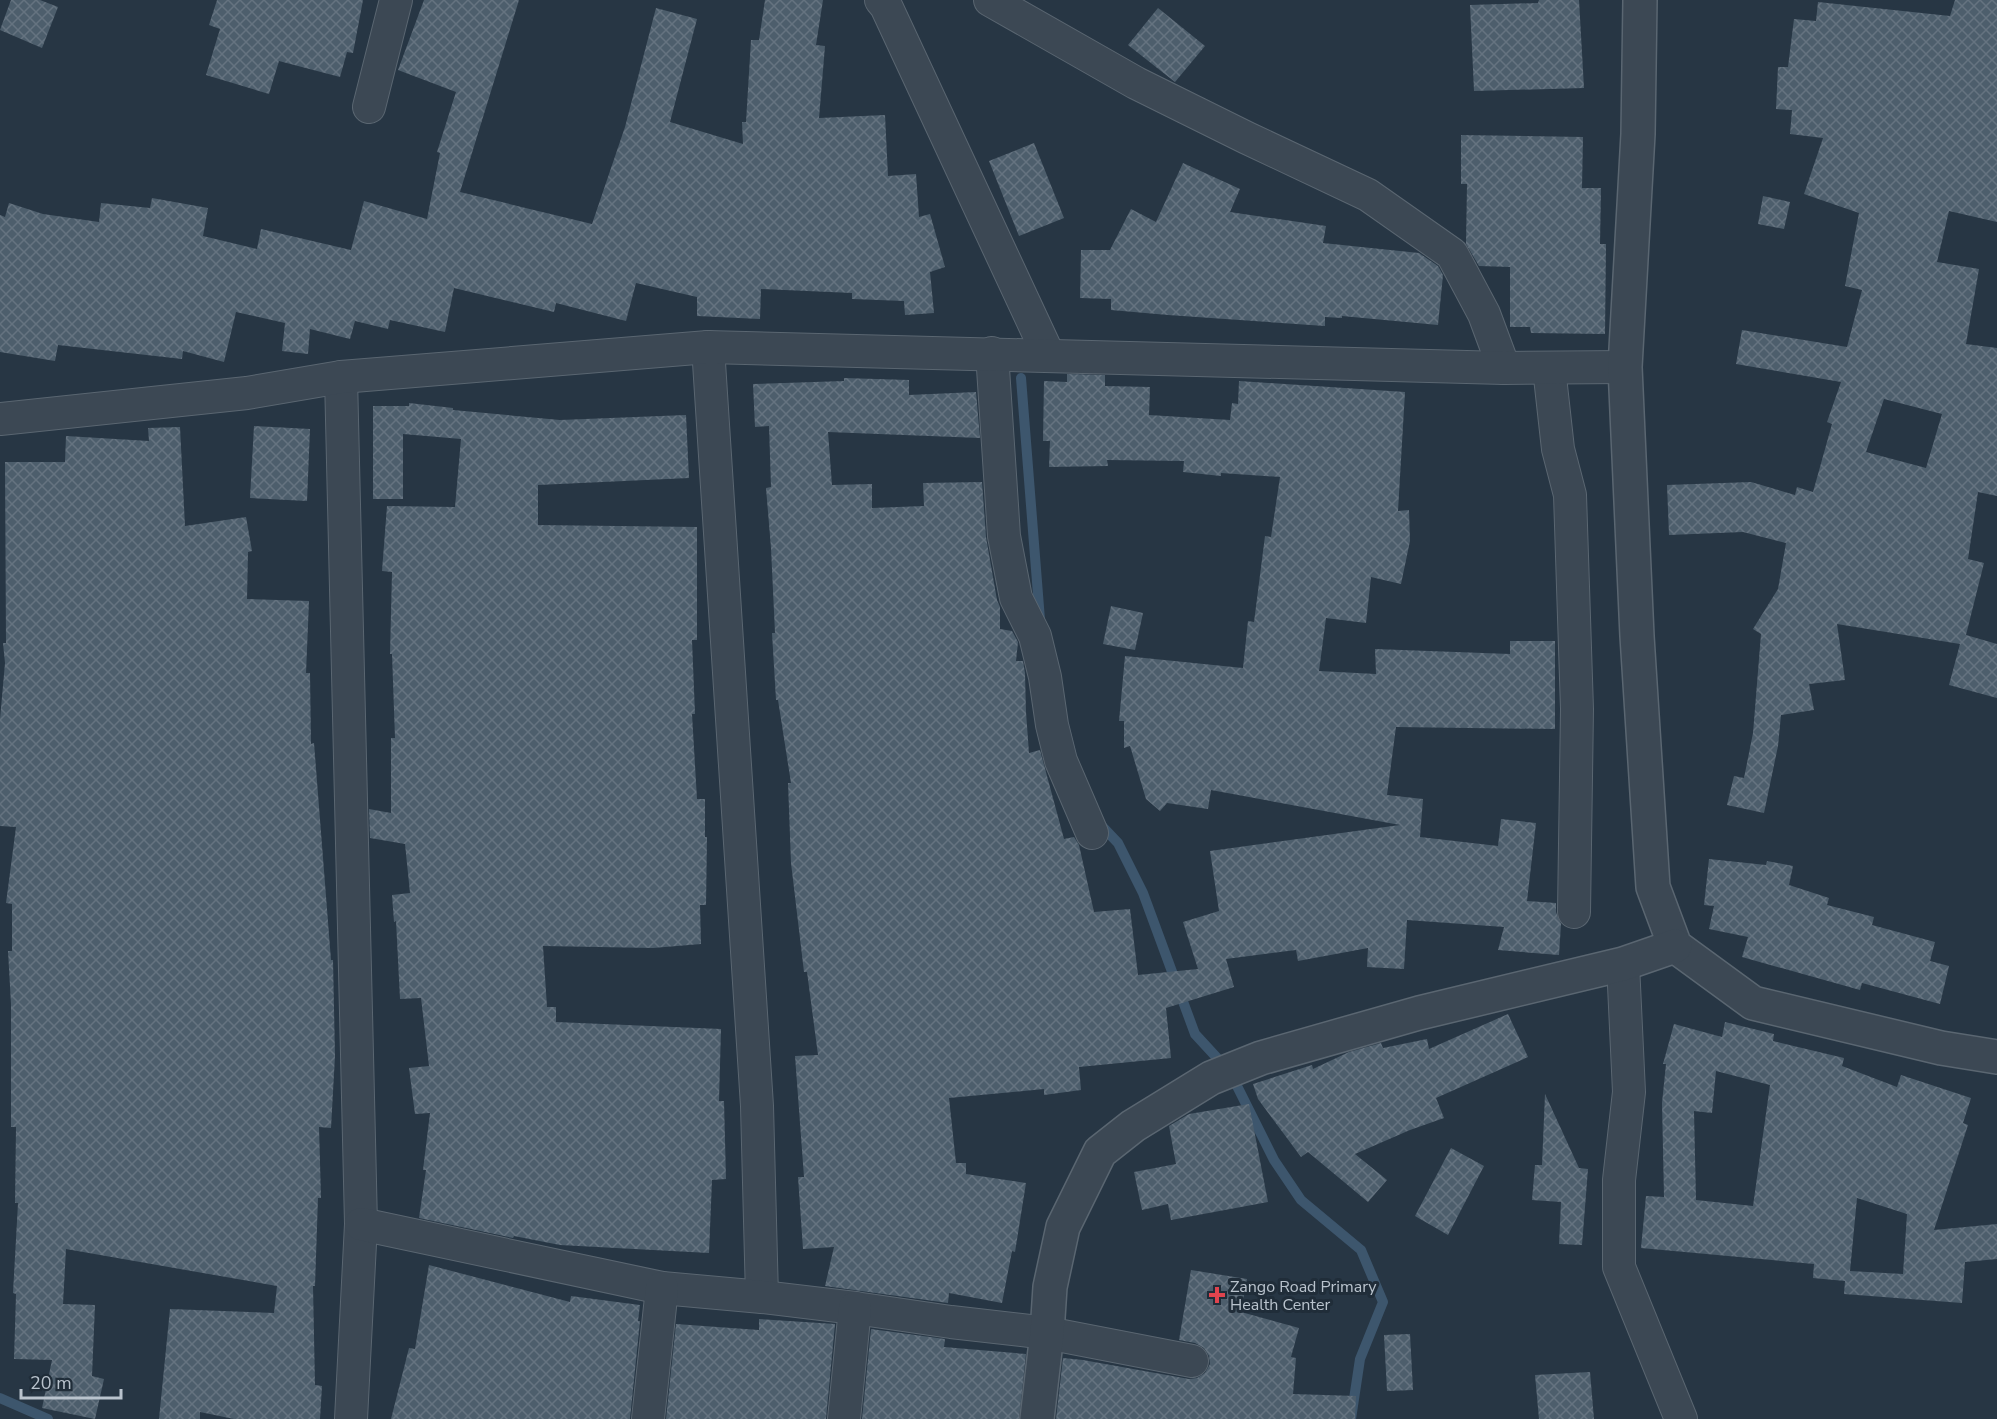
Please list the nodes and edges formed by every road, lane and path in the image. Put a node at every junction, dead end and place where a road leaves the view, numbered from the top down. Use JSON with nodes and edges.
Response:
{"nodes":[{"id":1,"x":396,"y":0,"type":"edge"},
{"id":2,"x":881,"y":0,"type":"edge"},
{"id":3,"x":990,"y":0,"type":"edge"},
{"id":4,"x":1640,"y":0,"type":"edge"},
{"id":5,"x":369,"y":107,"type":"dead end"},
{"id":6,"x":708,"y":347,"type":"junction"},
{"id":7,"x":992,"y":353,"type":"junction"},
{"id":8,"x":1047,"y":354,"type":"junction"},
{"id":9,"x":1625,"y":367,"type":"junction"},
{"id":10,"x":1504,"y":368,"type":"junction"},
{"id":11,"x":1549,"y":368,"type":"junction"},
{"id":12,"x":341,"y":377,"type":"junction"},
{"id":13,"x":0,"y":419,"type":"edge"},
{"id":14,"x":1092,"y":832,"type":"dead end"},
{"id":15,"x":1574,"y":912,"type":"dead end"},
{"id":16,"x":1675,"y":946,"type":"junction"},
{"id":17,"x":1623,"y":964,"type":"junction"},
{"id":18,"x":1997,"y":1057,"type":"edge"},
{"id":19,"x":361,"y":1224,"type":"junction"},
{"id":20,"x":662,"y":1288,"type":"junction"},
{"id":21,"x":762,"y":1297,"type":"junction"},
{"id":22,"x":855,"y":1308,"type":"junction"},
{"id":23,"x":1047,"y":1332,"type":"junction"},
{"id":24,"x":1192,"y":1360,"type":"dead end"},
{"id":25,"x":351,"y":1419,"type":"edge"},
{"id":26,"x":648,"y":1419,"type":"edge"},
{"id":27,"x":844,"y":1419,"type":"edge"},
{"id":28,"x":1037,"y":1419,"type":"edge"},
{"id":29,"x":1681,"y":1419,"type":"edge"}],
"edges":[{"from":1,"to":5,"type":"street"},
{"from":2,"to":8,"type":"street"},
{"from":3,"to":10,"type":"street"},
{"from":4,"to":9,"type":"street"},
{"from":6,"to":7,"type":"street"},
{"from":6,"to":12,"type":"street"},
{"from":6,"to":21,"type":"street"},
{"from":7,"to":8,"type":"street"},
{"from":7,"to":14,"type":"street"},
{"from":8,"to":10,"type":"street"},
{"from":9,"to":11,"type":"street"},
{"from":9,"to":16,"type":"street"},
{"from":10,"to":11,"type":"street"},
{"from":11,"to":15,"type":"street"},
{"from":12,"to":13,"type":"street"},
{"from":12,"to":19,"type":"street"},
{"from":16,"to":17,"type":"street"},
{"from":16,"to":18,"type":"street"},
{"from":17,"to":23,"type":"street"},
{"from":17,"to":29,"type":"street"},
{"from":19,"to":20,"type":"street"},
{"from":19,"to":25,"type":"street"},
{"from":20,"to":21,"type":"street"},
{"from":20,"to":26,"type":"street"},
{"from":21,"to":22,"type":"street"},
{"from":22,"to":23,"type":"street"},
{"from":22,"to":27,"type":"street"},
{"from":23,"to":24,"type":"street"},
{"from":23,"to":28,"type":"street"}]}
